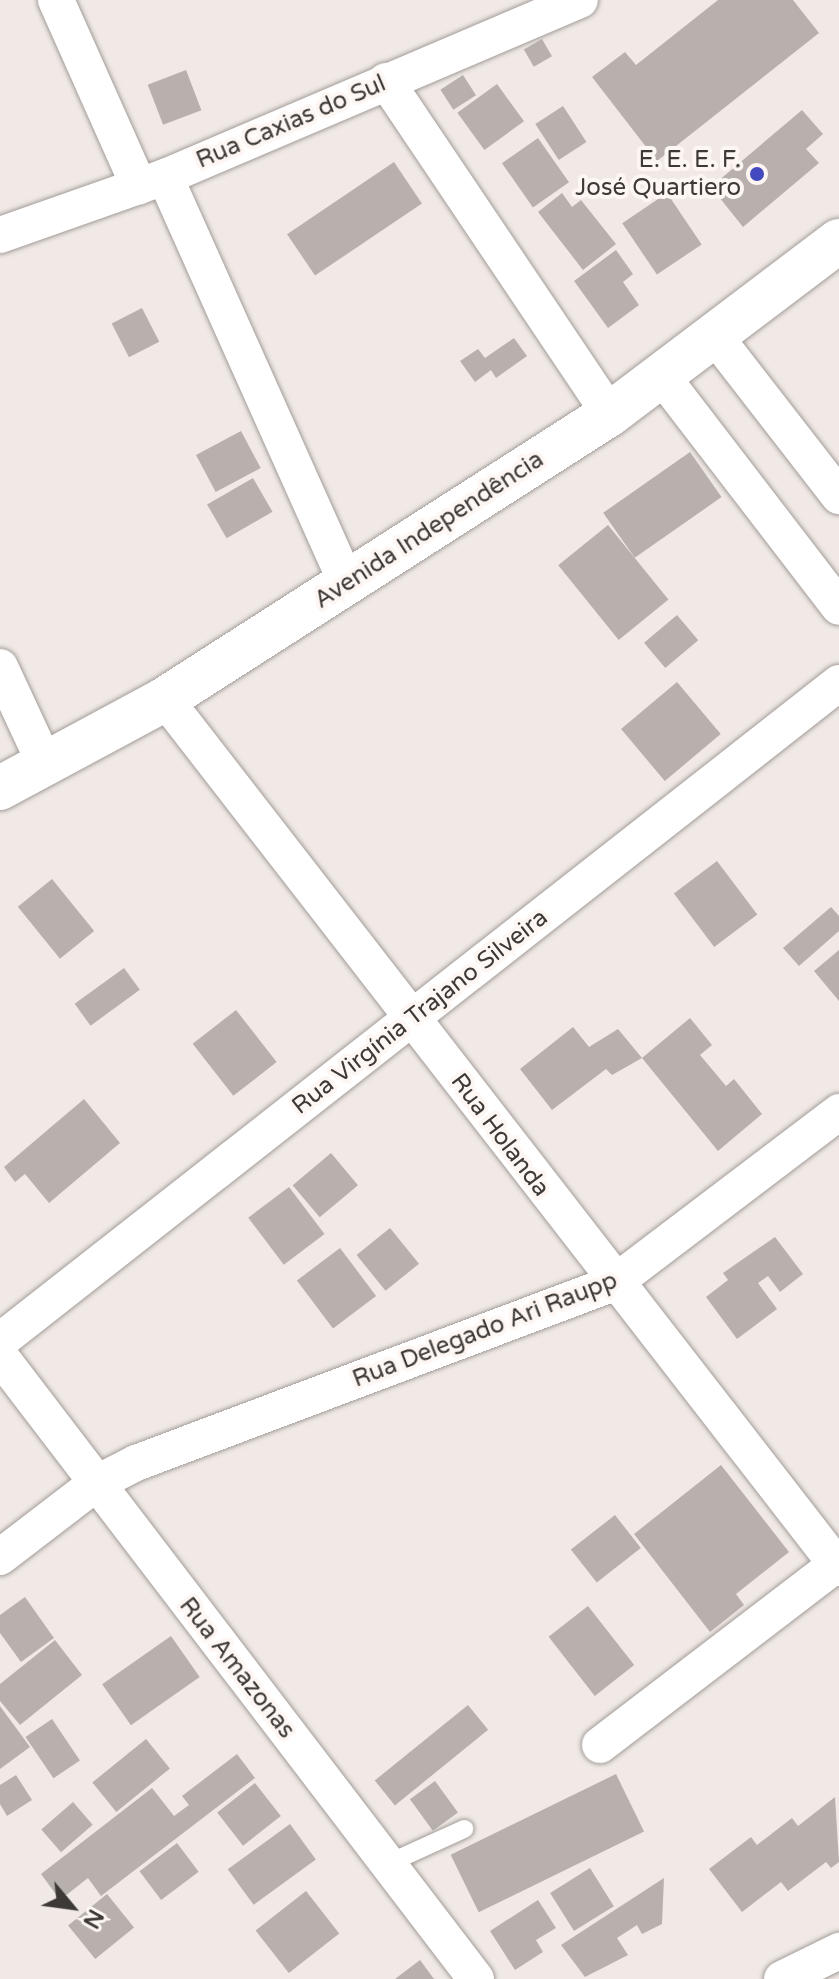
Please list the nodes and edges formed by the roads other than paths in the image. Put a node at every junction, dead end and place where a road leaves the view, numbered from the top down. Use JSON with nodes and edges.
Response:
{"nodes":[{"id":1,"x":56,"y":0,"type":"edge"},
{"id":2,"x":580,"y":0,"type":"edge"},
{"id":3,"x":386,"y":81,"type":"junction"},
{"id":4,"x":152,"y":182,"type":"junction"},
{"id":5,"x":0,"y":235,"type":"edge"},
{"id":6,"x":839,"y":241,"type":"edge"},
{"id":7,"x":714,"y":335,"type":"junction"},
{"id":8,"x":661,"y":375,"type":"junction"},
{"id":9,"x":610,"y":414,"type":"junction"},
{"id":10,"x":839,"y":496,"type":"edge"},
{"id":11,"x":347,"y":584,"type":"junction"},
{"id":12,"x":839,"y":607,"type":"edge"},
{"id":13,"x":0,"y":667,"type":"edge"},
{"id":14,"x":839,"y":683,"type":"edge"},
{"id":15,"x":165,"y":699,"type":"junction"},
{"id":16,"x":46,"y":766,"type":"junction"},
{"id":17,"x":0,"y":788,"type":"edge"},
{"id":18,"x":411,"y":1019,"type":"junction"},
{"id":19,"x":839,"y":1112,"type":"edge"},
{"id":20,"x":614,"y":1283,"type":"junction"},
{"id":21,"x":0,"y":1341,"type":"edge"},
{"id":22,"x":0,"y":1356,"type":"edge"},
{"id":23,"x":95,"y":1484,"type":"junction"},
{"id":24,"x":0,"y":1557,"type":"edge"},
{"id":25,"x":838,"y":1565,"type":"edge"},
{"id":26,"x":600,"y":1745,"type":"dead end"},
{"id":27,"x":464,"y":1829,"type":"dead end"},
{"id":28,"x":387,"y":1864,"type":"junction"},
{"id":29,"x":839,"y":1951,"type":"edge"},
{"id":30,"x":476,"y":1979,"type":"edge"},
{"id":31,"x":782,"y":1979,"type":"edge"}],
"edges":[{"from":1,"to":4,"type":"street"},
{"from":2,"to":3,"type":"street","name":"Rua Caxias do Sul"},
{"from":3,"to":4,"type":"street","name":"Rua Caxias do Sul"},
{"from":3,"to":9,"type":"street"},
{"from":4,"to":5,"type":"street","name":"Rua Caxias do Sul"},
{"from":4,"to":11,"type":"street"},
{"from":6,"to":7,"type":"street","name":"Avenida Independência"},
{"from":7,"to":8,"type":"street","name":"Avenida Independência"},
{"from":7,"to":10,"type":"street"},
{"from":8,"to":9,"type":"street","name":"Avenida Independência"},
{"from":8,"to":12,"type":"street"},
{"from":9,"to":11,"type":"street","name":"Avenida Independência"},
{"from":11,"to":15,"type":"street","name":"Avenida Independência"},
{"from":13,"to":16,"type":"street"},
{"from":14,"to":18,"type":"street","name":"Rua Virgínia Trajano Silveira"},
{"from":15,"to":16,"type":"street","name":"Avenida Independência"},
{"from":15,"to":18,"type":"street","name":"Rua Holanda"},
{"from":16,"to":17,"type":"street","name":"Avenida Independência"},
{"from":18,"to":20,"type":"street","name":"Rua Holanda"},
{"from":18,"to":21,"type":"street","name":"Rua Virgínia Trajano Silveira"},
{"from":19,"to":20,"type":"street","name":"Rua Delegado Ari Raupp"},
{"from":20,"to":23,"type":"street","name":"Rua Delegado Ari Raupp"},
{"from":20,"to":25,"type":"street","name":"Rua Holanda"},
{"from":22,"to":23,"type":"street","name":"Rua Amazonas"},
{"from":23,"to":24,"type":"street","name":"Rua Delegado Ari Raupp"},
{"from":23,"to":28,"type":"street","name":"Rua Amazonas"},
{"from":25,"to":26,"type":"street"},
{"from":27,"to":28,"type":"lane"},
{"from":28,"to":30,"type":"street","name":"Rua Amazonas"},
{"from":29,"to":31,"type":"street"}]}
